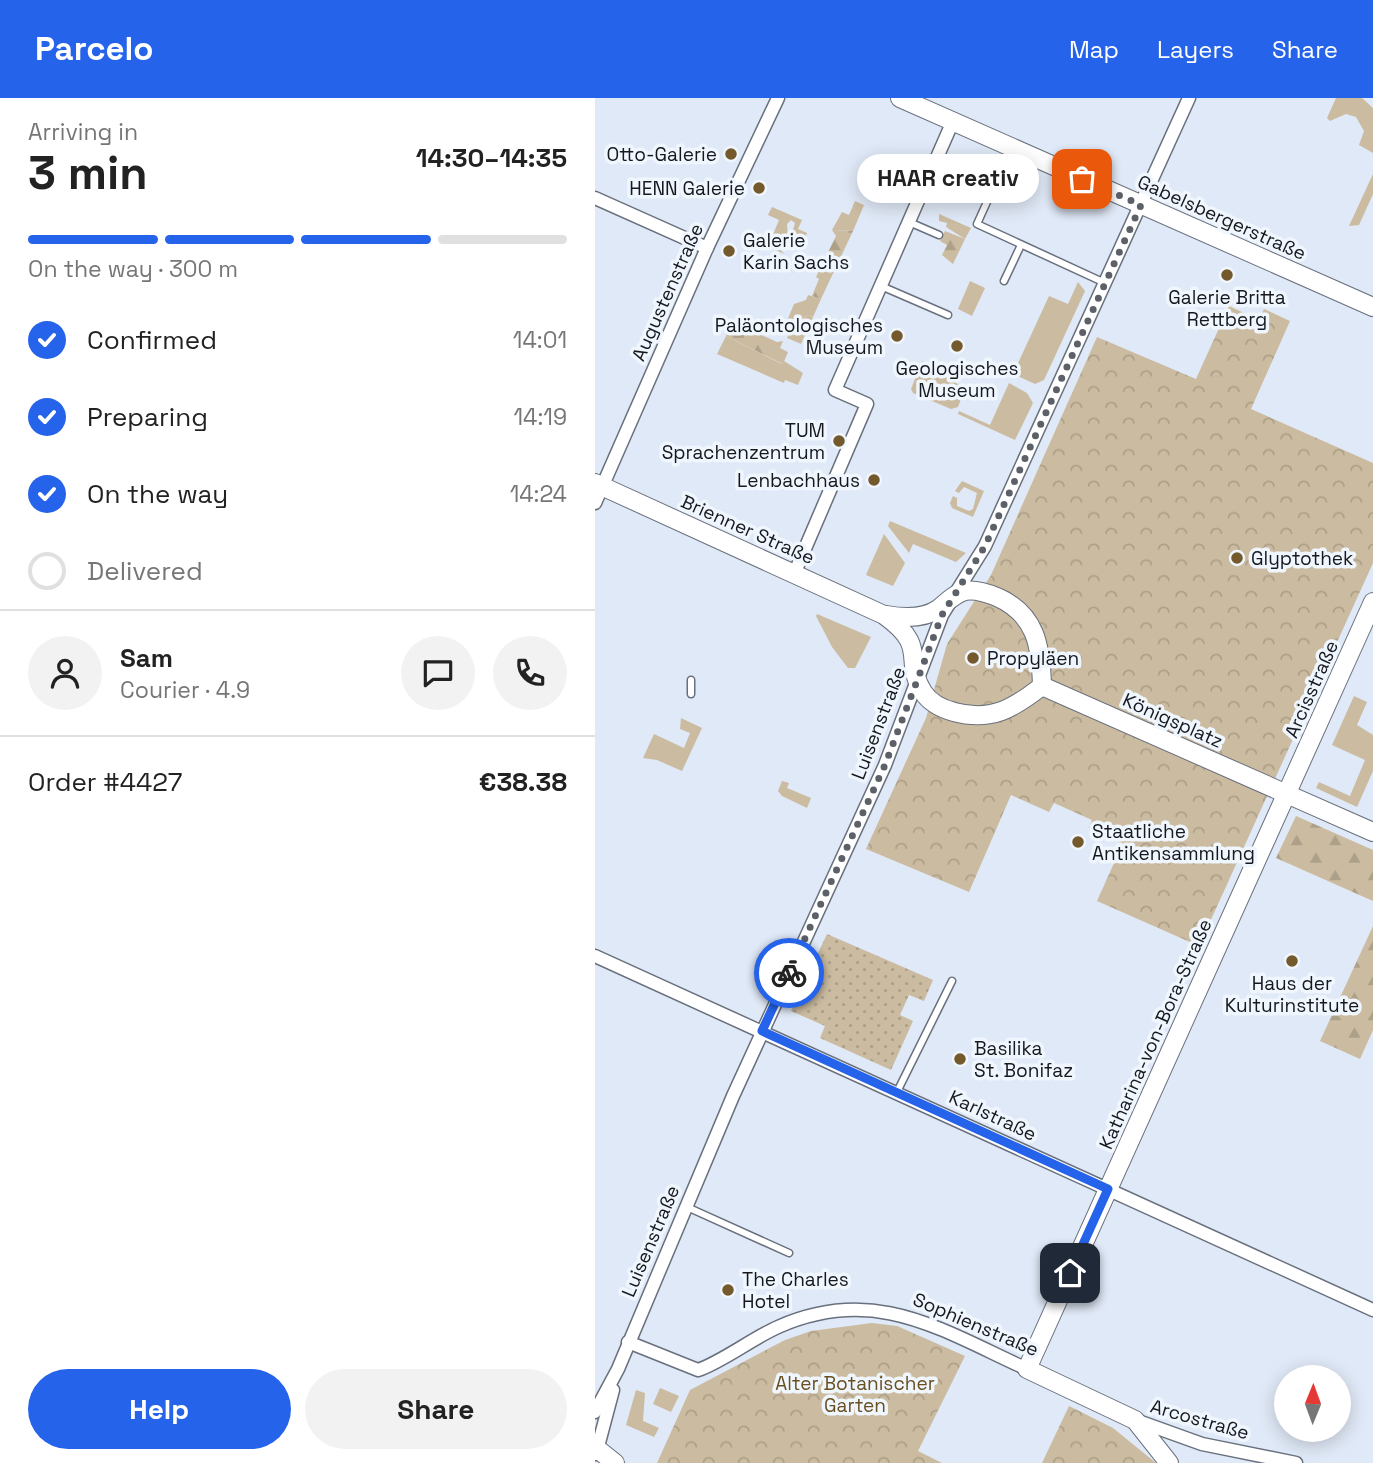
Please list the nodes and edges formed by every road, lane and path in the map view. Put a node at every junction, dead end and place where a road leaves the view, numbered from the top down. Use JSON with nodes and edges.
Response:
{"nodes":[{"id":1,"x":778,"y":98,"type":"edge"},
{"id":2,"x":900,"y":98,"type":"edge"},
{"id":3,"x":1189,"y":98,"type":"edge"},
{"id":4,"x":953,"y":121,"type":"junction"},
{"id":5,"x":1012,"y":147,"type":"junction"},
{"id":6,"x":595,"y":198,"type":"edge"},
{"id":7,"x":1141,"y":205,"type":"junction"},
{"id":8,"x":909,"y":222,"type":"junction"},
{"id":9,"x":939,"y":236,"type":"dead end"},
{"id":10,"x":1021,"y":244,"type":"junction"},
{"id":11,"x":708,"y":248,"type":"junction"},
{"id":12,"x":1004,"y":281,"type":"dead end"},
{"id":13,"x":1105,"y":283,"type":"junction"},
{"id":14,"x":881,"y":286,"type":"junction"},
{"id":15,"x":1373,"y":307,"type":"edge"},
{"id":16,"x":948,"y":315,"type":"dead end"},
{"id":17,"x":597,"y":491,"type":"edge"},
{"id":18,"x":795,"y":572,"type":"junction"},
{"id":19,"x":952,"y":597,"type":"junction"},
{"id":20,"x":1373,"y":602,"type":"edge"},
{"id":21,"x":884,"y":615,"type":"junction"},
{"id":22,"x":917,"y":676,"type":"junction"},
{"id":23,"x":691,"y":680,"type":"dead end"},
{"id":24,"x":1042,"y":686,"type":"junction"},
{"id":25,"x":691,"y":694,"type":"dead end"},
{"id":26,"x":1286,"y":793,"type":"junction"},
{"id":27,"x":1373,"y":832,"type":"edge"},
{"id":28,"x":595,"y":956,"type":"edge"},
{"id":29,"x":952,"y":981,"type":"dead end"},
{"id":30,"x":762,"y":1031,"type":"junction"},
{"id":31,"x":897,"y":1092,"type":"junction"},
{"id":32,"x":1108,"y":1189,"type":"junction"},
{"id":33,"x":685,"y":1207,"type":"junction"},
{"id":34,"x":789,"y":1253,"type":"dead end"},
{"id":35,"x":1373,"y":1310,"type":"edge"},
{"id":36,"x":628,"y":1342,"type":"junction"},
{"id":37,"x":618,"y":1369,"type":"junction"},
{"id":38,"x":1027,"y":1369,"type":"junction"},
{"id":39,"x":595,"y":1412,"type":"edge"},
{"id":40,"x":1135,"y":1420,"type":"junction"},
{"id":41,"x":596,"y":1451,"type":"edge"},
{"id":42,"x":615,"y":1463,"type":"edge"},
{"id":43,"x":1169,"y":1463,"type":"edge"},
{"id":44,"x":1296,"y":1463,"type":"edge"}],
"edges":[{"from":1,"to":11,"type":"street","name":"Augustenstraße"},
{"from":2,"to":4,"type":"main road","name":"Gabelsbergerstraße"},
{"from":3,"to":7,"type":"street","name":"Luisenstraße"},
{"from":4,"to":5,"type":"main road","name":"Gabelsbergerstraße"},
{"from":4,"to":8,"type":"street"},
{"from":5,"to":7,"type":"main road","name":"Gabelsbergerstraße"},
{"from":5,"to":10,"type":"lane"},
{"from":6,"to":11,"type":"street"},
{"from":7,"to":13,"type":"street","name":"Luisenstraße"},
{"from":7,"to":15,"type":"main road","name":"Gabelsbergerstraße"},
{"from":8,"to":9,"type":"lane"},
{"from":8,"to":14,"type":"street"},
{"from":10,"to":12,"type":"lane"},
{"from":10,"to":13,"type":"lane"},
{"from":11,"to":17,"type":"street","name":"Augustenstraße"},
{"from":13,"to":19,"type":"street","name":"Luisenstraße"},
{"from":14,"to":16,"type":"lane"},
{"from":14,"to":18,"type":"street"},
{"from":17,"to":18,"type":"main road","name":"Brienner Straße"},
{"from":18,"to":21,"type":"main road","name":"Brienner Straße"},
{"from":19,"to":21,"type":"main road"},
{"from":19,"to":22,"type":"street","name":"Luisenstraße"},
{"from":19,"to":24,"type":"main road"},
{"from":20,"to":26,"type":"main road","name":"Arcisstraße"},
{"from":21,"to":22,"type":"main road"},
{"from":22,"to":24,"type":"main road"},
{"from":22,"to":30,"type":"street","name":"Luisenstraße"},
{"from":23,"to":25,"type":"lane"},
{"from":24,"to":26,"type":"main road","name":"Königsplatz"},
{"from":26,"to":27,"type":"main road"},
{"from":26,"to":32,"type":"main road","name":"Katharina-von-Bora-Straße"},
{"from":28,"to":30,"type":"street","name":"Karlstraße"},
{"from":29,"to":31,"type":"lane"},
{"from":30,"to":31,"type":"street","name":"Karlstraße"},
{"from":30,"to":33,"type":"street","name":"Luisenstraße"},
{"from":31,"to":32,"type":"street","name":"Karlstraße"},
{"from":32,"to":35,"type":"street","name":"Karlstraße"},
{"from":32,"to":38,"type":"main road","name":"Katharina-von-Bora-Straße"},
{"from":33,"to":34,"type":"lane"},
{"from":33,"to":36,"type":"street","name":"Luisenstraße"},
{"from":36,"to":37,"type":"street","name":"Luisenstraße"},
{"from":36,"to":38,"type":"street","name":"Sophienstraße"},
{"from":37,"to":39,"type":"street","name":"Luisenstraße"},
{"from":37,"to":41,"type":"street","name":"Luisenstraße"},
{"from":38,"to":40,"type":"main road","name":"Sophienstraße"},
{"from":40,"to":43,"type":"main road","name":"Sophienstraße"},
{"from":40,"to":44,"type":"street","name":"Arcostraße"},
{"from":41,"to":42,"type":"main road"}]}
